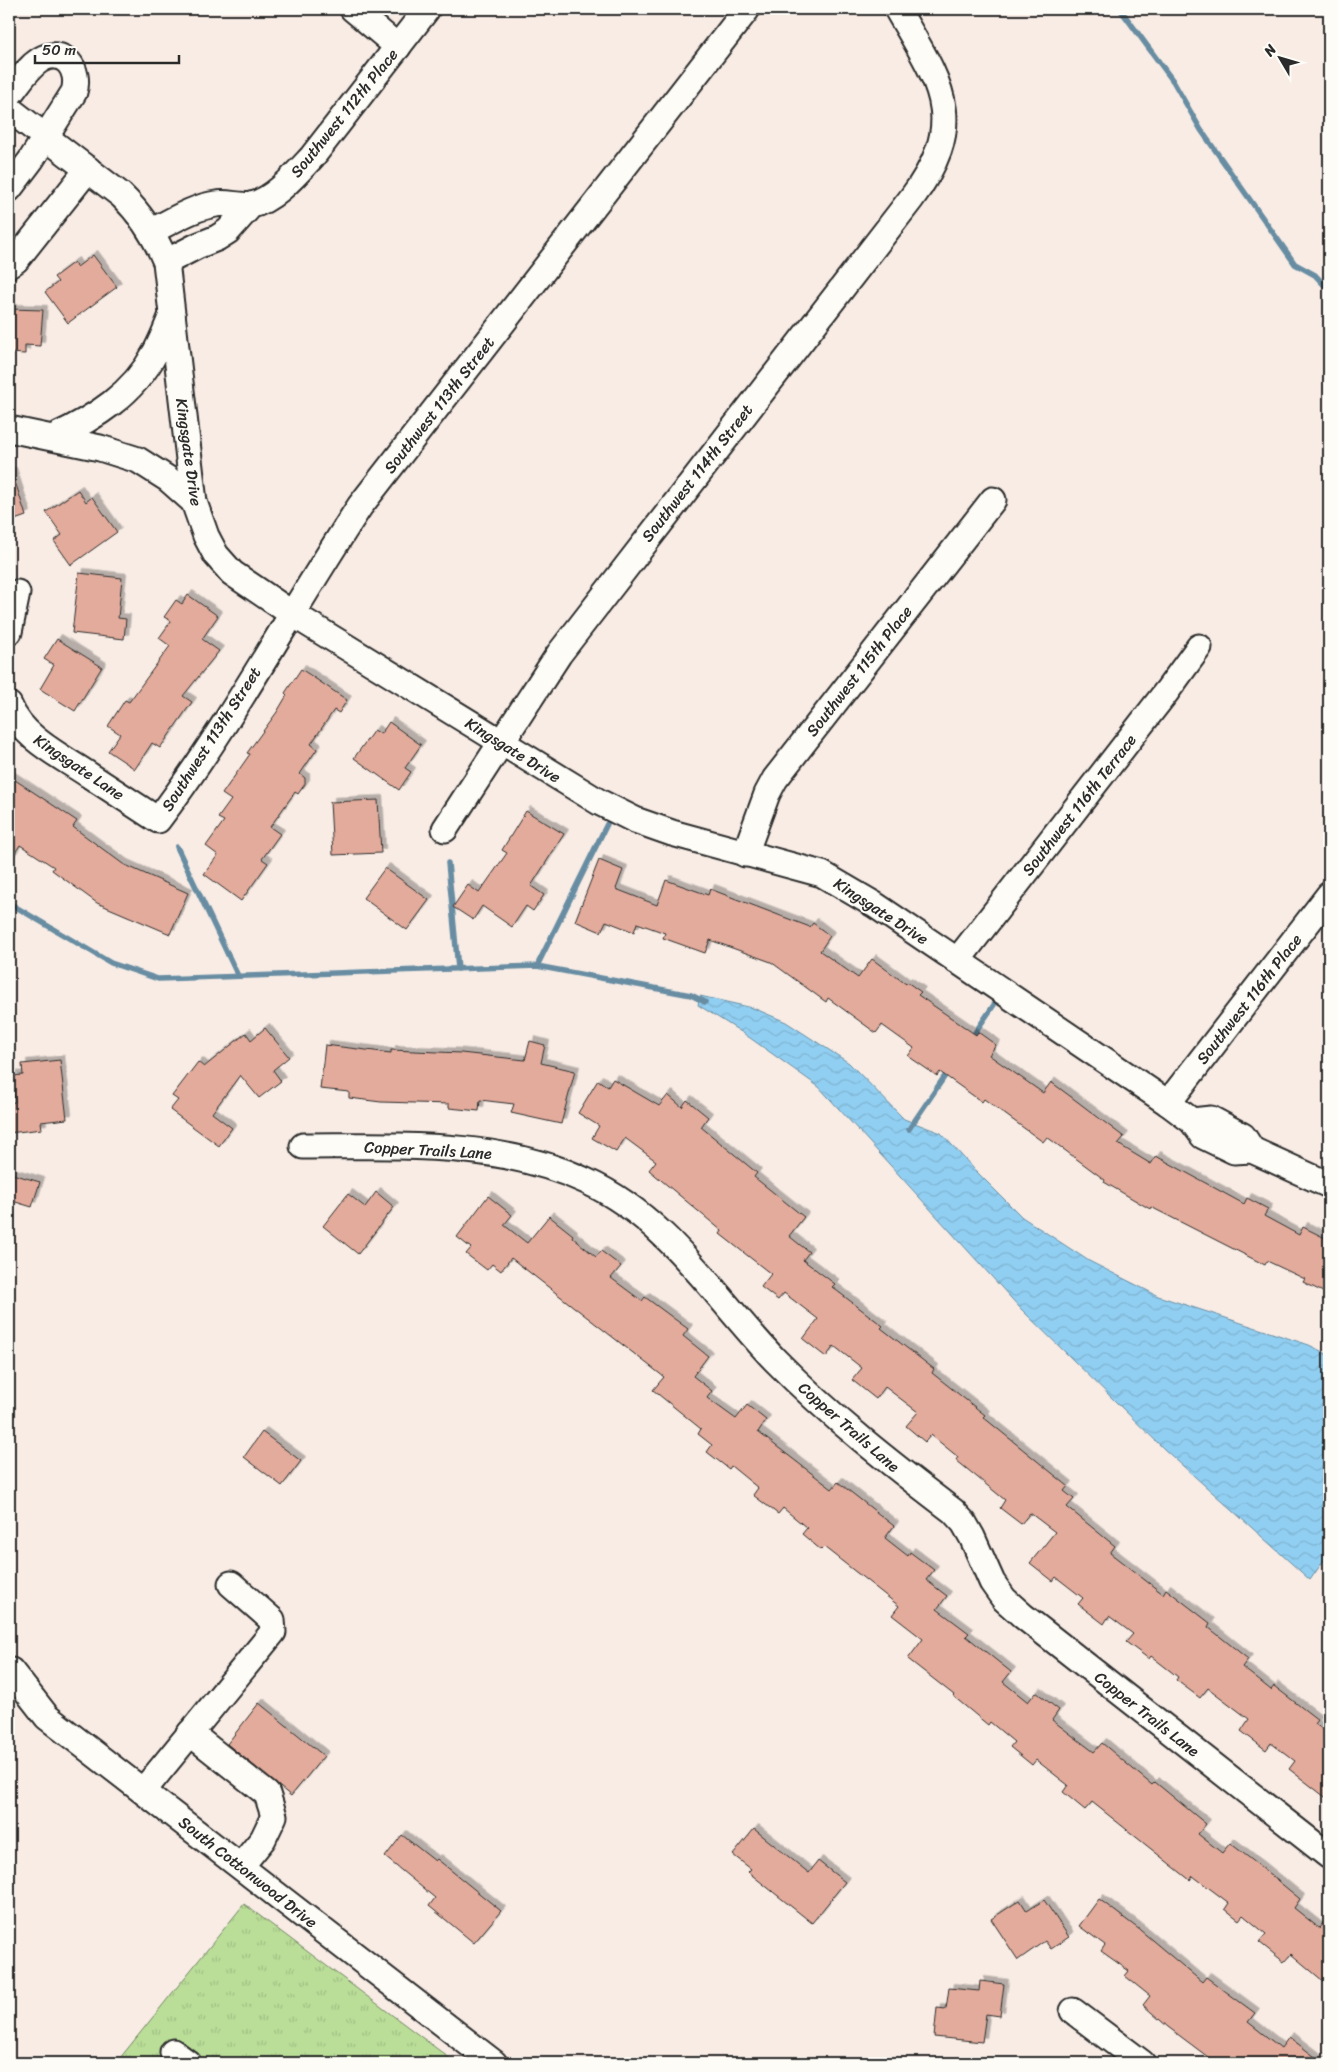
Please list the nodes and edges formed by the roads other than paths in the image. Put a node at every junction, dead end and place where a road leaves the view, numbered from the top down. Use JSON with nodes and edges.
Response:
{"nodes":[{"id":1,"x":353,"y":9,"type":"edge"},
{"id":2,"x":747,"y":9,"type":"edge"},
{"id":3,"x":897,"y":9,"type":"edge"},
{"id":4,"x":418,"y":12,"type":"edge"},
{"id":5,"x":398,"y":47,"type":"junction"},
{"id":6,"x":9,"y":95,"type":"edge"},
{"id":7,"x":9,"y":108,"type":"edge"},
{"id":8,"x":46,"y":137,"type":"junction"},
{"id":9,"x":88,"y":169,"type":"junction"},
{"id":10,"x":9,"y":189,"type":"edge"},
{"id":11,"x":251,"y":205,"type":"junction"},
{"id":12,"x":152,"y":231,"type":"junction"},
{"id":13,"x":166,"y":262,"type":"junction"},
{"id":14,"x":9,"y":265,"type":"edge"},
{"id":15,"x":172,"y":315,"type":"junction"},
{"id":16,"x":9,"y":429,"type":"edge"},
{"id":17,"x":54,"y":436,"type":"junction"},
{"id":18,"x":993,"y":500,"type":"dead end"},
{"id":19,"x":194,"y":502,"type":"junction"},
{"id":20,"x":17,"y":593,"type":"dead end"},
{"id":21,"x":291,"y":613,"type":"junction"},
{"id":22,"x":9,"y":632,"type":"edge"},
{"id":23,"x":1199,"y":647,"type":"dead end"},
{"id":24,"x":9,"y":705,"type":"edge"},
{"id":25,"x":500,"y":742,"type":"junction"},
{"id":26,"x":158,"y":820,"type":"joint"},
{"id":27,"x":445,"y":829,"type":"dead end"},
{"id":28,"x":746,"y":854,"type":"junction"},
{"id":29,"x":1329,"y":896,"type":"edge"},
{"id":30,"x":957,"y":961,"type":"junction"},
{"id":31,"x":1168,"y":1103,"type":"junction"},
{"id":32,"x":303,"y":1146,"type":"dead end"},
{"id":33,"x":1329,"y":1185,"type":"edge"},
{"id":34,"x":231,"y":1584,"type":"dead end"},
{"id":35,"x":11,"y":1671,"type":"dead end"},
{"id":36,"x":190,"y":1733,"type":"junction"},
{"id":37,"x":143,"y":1791,"type":"junction"},
{"id":38,"x":1329,"y":1856,"type":"edge"},
{"id":39,"x":241,"y":1866,"type":"junction"},
{"id":40,"x":1073,"y":2011,"type":"dead end"},
{"id":41,"x":494,"y":2063,"type":"edge"},
{"id":42,"x":1142,"y":2063,"type":"edge"}],
"edges":[{"from":1,"to":5,"type":"street"},
{"from":2,"to":21,"type":"street","name":"Southwest 113th Street"},
{"from":3,"to":25,"type":"street","name":"Southwest 114th Street"},
{"from":4,"to":5,"type":"street","name":"Southwest 112th Place"},
{"from":5,"to":11,"type":"street","name":"Southwest 112th Place"},
{"from":6,"to":8,"type":"street"},
{"from":7,"to":8,"type":"street","name":"Kingsgate Drive"},
{"from":8,"to":9,"type":"street","name":"Kingsgate Drive"},
{"from":8,"to":10,"type":"street"},
{"from":9,"to":12,"type":"street","name":"Kingsgate Drive"},
{"from":9,"to":14,"type":"street"},
{"from":11,"to":12,"type":"street"},
{"from":11,"to":13,"type":"street","name":"Southwest 112th Place"},
{"from":12,"to":13,"type":"street","name":"Kingsgate Drive"},
{"from":13,"to":15,"type":"street","name":"Kingsgate Drive"},
{"from":15,"to":17,"type":"street"},
{"from":15,"to":19,"type":"street","name":"Kingsgate Drive"},
{"from":16,"to":17,"type":"street"},
{"from":17,"to":19,"type":"street"},
{"from":18,"to":28,"type":"street","name":"Southwest 115th Place"},
{"from":19,"to":21,"type":"street","name":"Kingsgate Drive"},
{"from":20,"to":22,"type":"street"},
{"from":21,"to":25,"type":"street","name":"Kingsgate Drive"},
{"from":21,"to":26,"type":"street","name":"Southwest 113th Street"},
{"from":23,"to":30,"type":"street","name":"Southwest 116th Terrace"},
{"from":24,"to":26,"type":"street","name":"Kingsgate Lane"},
{"from":25,"to":27,"type":"street","name":"Southwest 114th Street"},
{"from":25,"to":28,"type":"street","name":"Kingsgate Drive"},
{"from":28,"to":30,"type":"street","name":"Kingsgate Drive"},
{"from":29,"to":31,"type":"street","name":"Southwest 116th Place"},
{"from":30,"to":31,"type":"street","name":"Kingsgate Drive"},
{"from":31,"to":33,"type":"street","name":"Kingsgate Drive"},
{"from":32,"to":38,"type":"street","name":"Copper Trails Lane"},
{"from":34,"to":36,"type":"street"},
{"from":35,"to":37,"type":"street","name":"South Cottonwood Drive"},
{"from":36,"to":37,"type":"street"},
{"from":36,"to":39,"type":"street"},
{"from":37,"to":39,"type":"street","name":"South Cottonwood Drive"},
{"from":39,"to":41,"type":"street","name":"South Cottonwood Drive"},
{"from":40,"to":42,"type":"street"}]}
